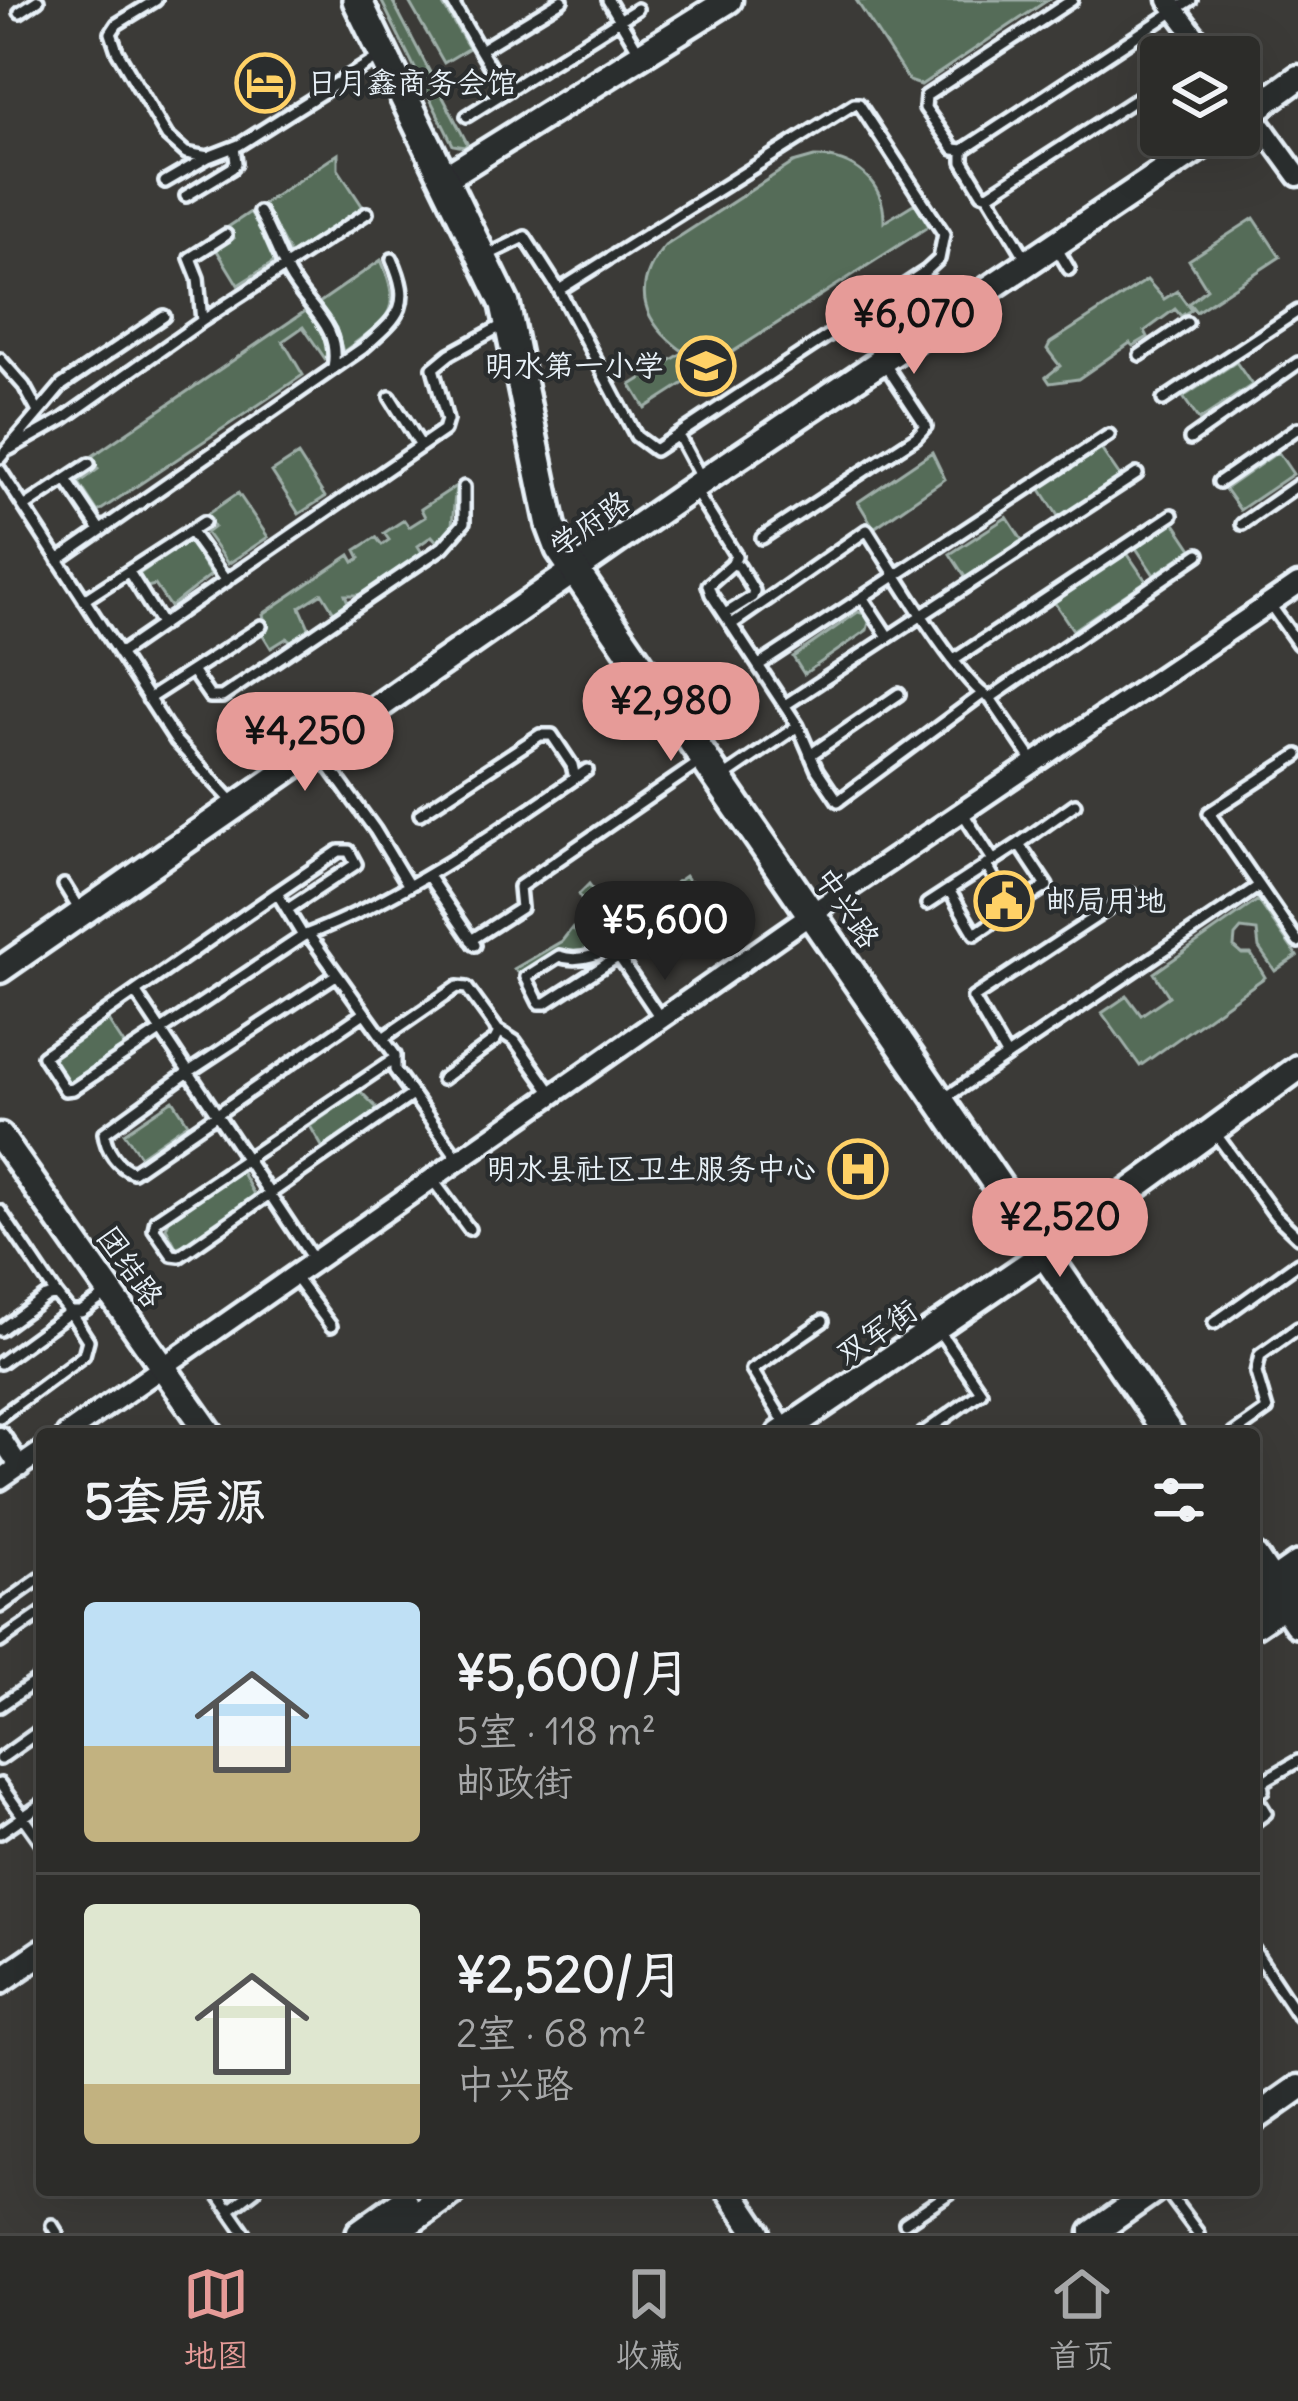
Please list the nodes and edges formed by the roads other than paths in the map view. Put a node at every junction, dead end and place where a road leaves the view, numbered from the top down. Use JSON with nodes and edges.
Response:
{"nodes":[{"id":1,"x":38,"y":0,"type":"edge"},
{"id":2,"x":156,"y":0,"type":"edge"},
{"id":3,"x":357,"y":0,"type":"edge"},
{"id":4,"x":451,"y":0,"type":"edge"},
{"id":5,"x":562,"y":0,"type":"edge"},
{"id":6,"x":608,"y":0,"type":"edge"},
{"id":7,"x":729,"y":0,"type":"edge"},
{"id":8,"x":1072,"y":0,"type":"edge"},
{"id":9,"x":1179,"y":4,"type":"edge"},
{"id":10,"x":637,"y":9,"type":"dead end"},
{"id":11,"x":20,"y":12,"type":"dead end"},
{"id":12,"x":620,"y":20,"type":"junction"},
{"id":13,"x":1197,"y":36,"type":"edge"},
{"id":14,"x":480,"y":50,"type":"junction"},
{"id":15,"x":383,"y":53,"type":"junction"},
{"id":16,"x":640,"y":55,"type":"junction"},
{"id":17,"x":1298,"y":78,"type":"edge"},
{"id":18,"x":505,"y":92,"type":"junction"},
{"id":19,"x":1140,"y":97,"type":"edge"},
{"id":20,"x":1260,"y":99,"type":"edge"},
{"id":21,"x":467,"y":116,"type":"dead end"},
{"id":22,"x":1260,"y":130,"type":"edge"},
{"id":23,"x":234,"y":147,"type":"junction"},
{"id":24,"x":963,"y":150,"type":"junction"},
{"id":25,"x":1192,"y":156,"type":"edge"},
{"id":26,"x":208,"y":157,"type":"junction"},
{"id":27,"x":1298,"y":176,"type":"edge"},
{"id":28,"x":446,"y":178,"type":"junction"},
{"id":29,"x":165,"y":182,"type":"dead end"},
{"id":30,"x":988,"y":195,"type":"junction"},
{"id":31,"x":186,"y":196,"type":"dead end"},
{"id":32,"x":259,"y":212,"type":"dead end"},
{"id":33,"x":367,"y":213,"type":"dead end"},
{"id":34,"x":226,"y":235,"type":"dead end"},
{"id":35,"x":484,"y":258,"type":"junction"},
{"id":36,"x":392,"y":259,"type":"dead end"},
{"id":37,"x":1030,"y":264,"type":"junction"},
{"id":38,"x":285,"y":266,"type":"junction"},
{"id":39,"x":559,"y":290,"type":"junction"},
{"id":40,"x":1298,"y":311,"type":"edge"},
{"id":41,"x":164,"y":316,"type":"dead end"},
{"id":42,"x":855,"y":319,"type":"junction"},
{"id":43,"x":202,"y":321,"type":"junction"},
{"id":44,"x":509,"y":322,"type":"junction"},
{"id":45,"x":1187,"y":323,"type":"dead end"},
{"id":46,"x":1140,"y":355,"type":"dead end"},
{"id":47,"x":0,"y":359,"type":"edge"},
{"id":48,"x":883,"y":362,"type":"junction"},
{"id":49,"x":1298,"y":363,"type":"edge"},
{"id":50,"x":333,"y":369,"type":"junction"},
{"id":51,"x":390,"y":397,"type":"dead end"},
{"id":52,"x":1163,"y":400,"type":"dead end"},
{"id":53,"x":38,"y":412,"type":"junction"},
{"id":54,"x":1298,"y":428,"type":"edge"},
{"id":55,"x":678,"y":435,"type":"junction"},
{"id":56,"x":1109,"y":435,"type":"dead end"},
{"id":57,"x":1190,"y":439,"type":"dead end"},
{"id":58,"x":421,"y":446,"type":"junction"},
{"id":59,"x":10,"y":449,"type":"junction"},
{"id":60,"x":0,"y":458,"type":"edge"},
{"id":61,"x":88,"y":464,"type":"dead end"},
{"id":62,"x":0,"y":470,"type":"edge"},
{"id":63,"x":1137,"y":474,"type":"dead end"},
{"id":64,"x":67,"y":481,"type":"junction"},
{"id":65,"x":1219,"y":482,"type":"dead end"},
{"id":66,"x":698,"y":485,"type":"junction"},
{"id":67,"x":1298,"y":485,"type":"edge"},
{"id":68,"x":464,"y":487,"type":"dead end"},
{"id":69,"x":24,"y":507,"type":"junction"},
{"id":70,"x":1172,"y":515,"type":"dead end"},
{"id":71,"x":204,"y":522,"type":"dead end"},
{"id":72,"x":1243,"y":524,"type":"dead end"},
{"id":73,"x":100,"y":530,"type":"junction"},
{"id":74,"x":190,"y":531,"type":"junction"},
{"id":75,"x":762,"y":538,"type":"dead end"},
{"id":76,"x":1199,"y":554,"type":"dead end"},
{"id":77,"x":58,"y":560,"type":"junction"},
{"id":78,"x":732,"y":564,"type":"junction"},
{"id":79,"x":576,"y":569,"type":"junction"},
{"id":80,"x":129,"y":572,"type":"junction"},
{"id":81,"x":896,"y":574,"type":"junction"},
{"id":82,"x":226,"y":581,"type":"junction"},
{"id":83,"x":1298,"y":584,"type":"edge"},
{"id":84,"x":862,"y":597,"type":"junction"},
{"id":85,"x":84,"y":601,"type":"junction"},
{"id":86,"x":1266,"y":602,"type":"junction"},
{"id":87,"x":922,"y":614,"type":"junction"},
{"id":88,"x":729,"y":619,"type":"junction"},
{"id":89,"x":162,"y":625,"type":"junction"},
{"id":90,"x":261,"y":626,"type":"dead end"},
{"id":91,"x":886,"y":635,"type":"junction"},
{"id":92,"x":1298,"y":644,"type":"edge"},
{"id":93,"x":119,"y":655,"type":"junction"},
{"id":94,"x":954,"y":660,"type":"junction"},
{"id":95,"x":759,"y":665,"type":"junction"},
{"id":96,"x":192,"y":671,"type":"junction"},
{"id":97,"x":899,"y":694,"type":"dead end"},
{"id":98,"x":986,"y":697,"type":"junction"},
{"id":99,"x":148,"y":699,"type":"junction"},
{"id":100,"x":785,"y":705,"type":"junction"},
{"id":101,"x":798,"y":726,"type":"junction"},
{"id":102,"x":317,"y":750,"type":"junction"},
{"id":103,"x":809,"y":755,"type":"junction"},
{"id":104,"x":1298,"y":755,"type":"edge"},
{"id":105,"x":1035,"y":763,"type":"junction"},
{"id":106,"x":587,"y":770,"type":"dead end"},
{"id":107,"x":712,"y":770,"type":"junction"},
{"id":108,"x":575,"y":778,"type":"junction"},
{"id":109,"x":1075,"y":804,"type":"dead end"},
{"id":110,"x":236,"y":806,"type":"junction"},
{"id":111,"x":962,"y":812,"type":"junction"},
{"id":112,"x":420,"y":814,"type":"dead end"},
{"id":113,"x":1019,"y":844,"type":"junction"},
{"id":114,"x":989,"y":862,"type":"junction"},
{"id":115,"x":428,"y":876,"type":"junction"},
{"id":116,"x":64,"y":885,"type":"dead end"},
{"id":117,"x":409,"y":886,"type":"junction"},
{"id":118,"x":1259,"y":886,"type":"junction"},
{"id":119,"x":694,"y":889,"type":"dead end"},
{"id":120,"x":949,"y":890,"type":"junction"},
{"id":121,"x":277,"y":893,"type":"junction"},
{"id":122,"x":1131,"y":893,"type":"dead end"},
{"id":123,"x":927,"y":904,"type":"dead end"},
{"id":124,"x":288,"y":909,"type":"junction"},
{"id":125,"x":1012,"y":909,"type":"junction"},
{"id":126,"x":81,"y":913,"type":"junction"},
{"id":127,"x":811,"y":914,"type":"junction"},
{"id":128,"x":306,"y":936,"type":"junction"},
{"id":129,"x":1298,"y":942,"type":"edge"},
{"id":130,"x":616,"y":953,"type":"junction"},
{"id":131,"x":0,"y":970,"type":"edge"},
{"id":132,"x":336,"y":975,"type":"junction"},
{"id":133,"x":136,"y":993,"type":"junction"},
{"id":134,"x":364,"y":1013,"type":"junction"},
{"id":135,"x":661,"y":1019,"type":"junction"},
{"id":136,"x":496,"y":1029,"type":"junction"},
{"id":137,"x":158,"y":1031,"type":"junction"},
{"id":138,"x":382,"y":1038,"type":"junction"},
{"id":139,"x":1006,"y":1055,"type":"junction"},
{"id":140,"x":393,"y":1060,"type":"junction"},
{"id":141,"x":1298,"y":1068,"type":"edge"},
{"id":142,"x":187,"y":1072,"type":"junction"},
{"id":143,"x":442,"y":1078,"type":"dead end"},
{"id":144,"x":554,"y":1094,"type":"junction"},
{"id":145,"x":412,"y":1095,"type":"junction"},
{"id":146,"x":940,"y":1102,"type":"junction"},
{"id":147,"x":216,"y":1115,"type":"junction"},
{"id":148,"x":1212,"y":1129,"type":"junction"},
{"id":149,"x":0,"y":1136,"type":"edge"},
{"id":150,"x":245,"y":1159,"type":"junction"},
{"id":151,"x":459,"y":1160,"type":"junction"},
{"id":152,"x":432,"y":1179,"type":"junction"},
{"id":153,"x":268,"y":1192,"type":"junction"},
{"id":154,"x":0,"y":1211,"type":"edge"},
{"id":155,"x":470,"y":1229,"type":"dead end"},
{"id":156,"x":1298,"y":1237,"type":"edge"},
{"id":157,"x":1046,"y":1253,"type":"junction"},
{"id":158,"x":315,"y":1262,"type":"junction"},
{"id":159,"x":1298,"y":1263,"type":"edge"},
{"id":160,"x":294,"y":1276,"type":"junction"},
{"id":161,"x":111,"y":1291,"type":"junction"},
{"id":162,"x":56,"y":1294,"type":"junction"},
{"id":163,"x":70,"y":1312,"type":"junction"},
{"id":164,"x":823,"y":1321,"type":"dead end"},
{"id":165,"x":1214,"y":1323,"type":"dead end"},
{"id":166,"x":331,"y":1326,"type":"dead end"},
{"id":167,"x":937,"y":1328,"type":"junction"},
{"id":168,"x":1298,"y":1328,"type":"edge"},
{"id":169,"x":0,"y":1330,"type":"edge"},
{"id":170,"x":0,"y":1363,"type":"edge"},
{"id":171,"x":164,"y":1367,"type":"junction"},
{"id":172,"x":0,"y":1417,"type":"edge"},
{"id":173,"x":76,"y":1428,"type":"edge"},
{"id":174,"x":205,"y":1428,"type":"edge"},
{"id":175,"x":782,"y":1428,"type":"edge"},
{"id":176,"x":788,"y":1428,"type":"edge"},
{"id":177,"x":930,"y":1428,"type":"edge"},
{"id":178,"x":1165,"y":1428,"type":"edge"},
{"id":179,"x":1242,"y":1428,"type":"edge"},
{"id":180,"x":0,"y":1437,"type":"edge"},
{"id":181,"x":36,"y":1455,"type":"edge"},
{"id":182,"x":20,"y":1466,"type":"junction"},
{"id":183,"x":0,"y":1480,"type":"edge"},
{"id":184,"x":1298,"y":1566,"type":"edge"},
{"id":185,"x":1260,"y":1567,"type":"edge"},
{"id":186,"x":36,"y":1581,"type":"edge"},
{"id":187,"x":1281,"y":1600,"type":"edge"},
{"id":188,"x":0,"y":1607,"type":"edge"},
{"id":189,"x":36,"y":1616,"type":"edge"},
{"id":190,"x":0,"y":1642,"type":"edge"},
{"id":191,"x":36,"y":1681,"type":"edge"},
{"id":192,"x":0,"y":1706,"type":"edge"},
{"id":193,"x":36,"y":1733,"type":"edge"},
{"id":194,"x":0,"y":1759,"type":"edge"},
{"id":195,"x":1298,"y":1761,"type":"edge"},
{"id":196,"x":0,"y":1784,"type":"edge"},
{"id":197,"x":1260,"y":1792,"type":"edge"},
{"id":198,"x":36,"y":1808,"type":"edge"},
{"id":199,"x":23,"y":1816,"type":"junction"},
{"id":200,"x":0,"y":1833,"type":"edge"},
{"id":201,"x":36,"y":1834,"type":"edge"},
{"id":202,"x":36,"y":1956,"type":"edge"},
{"id":203,"x":1260,"y":1959,"type":"edge"},
{"id":204,"x":0,"y":1981,"type":"edge"},
{"id":205,"x":1298,"y":2016,"type":"edge"},
{"id":206,"x":1298,"y":2087,"type":"edge"},
{"id":207,"x":1260,"y":2115,"type":"edge"},
{"id":208,"x":219,"y":2196,"type":"edge"},
{"id":209,"x":247,"y":2196,"type":"edge"},
{"id":210,"x":413,"y":2196,"type":"edge"},
{"id":211,"x":444,"y":2196,"type":"edge"},
{"id":212,"x":733,"y":2196,"type":"edge"},
{"id":213,"x":945,"y":2196,"type":"edge"},
{"id":214,"x":1145,"y":2196,"type":"edge"},
{"id":215,"x":1170,"y":2196,"type":"edge"},
{"id":216,"x":229,"y":2210,"type":"junction"},
{"id":217,"x":905,"y":2223,"type":"dead end"},
{"id":218,"x":245,"y":2233,"type":"edge"},
{"id":219,"x":361,"y":2233,"type":"edge"},
{"id":220,"x":392,"y":2233,"type":"edge"},
{"id":221,"x":758,"y":2233,"type":"edge"},
{"id":222,"x":1093,"y":2233,"type":"edge"},
{"id":223,"x":1198,"y":2233,"type":"edge"}],
"edges":[{"from":1,"to":11,"type":"lane"},
{"from":2,"to":26,"type":"lane"},
{"from":3,"to":15,"type":"main road","name":"中兴路"},
{"from":4,"to":14,"type":"lane"},
{"from":5,"to":14,"type":"lane"},
{"from":6,"to":12,"type":"lane"},
{"from":7,"to":16,"type":"street"},
{"from":8,"to":24,"type":"lane"},
{"from":9,"to":13,"type":"street"},
{"from":9,"to":24,"type":"lane"},
{"from":10,"to":12,"type":"lane"},
{"from":12,"to":16,"type":"lane"},
{"from":12,"to":18,"type":"lane"},
{"from":14,"to":18,"type":"lane"},
{"from":15,"to":23,"type":"lane"},
{"from":15,"to":28,"type":"main road","name":"中兴路"},
{"from":16,"to":28,"type":"street"},
{"from":17,"to":20,"type":"street"},
{"from":18,"to":21,"type":"lane"},
{"from":19,"to":30,"type":"lane"},
{"from":22,"to":27,"type":"street"},
{"from":23,"to":26,"type":"lane"},
{"from":23,"to":31,"type":"lane"},
{"from":24,"to":30,"type":"lane"},
{"from":25,"to":37,"type":"street","name":"学府路"},
{"from":26,"to":29,"type":"lane"},
{"from":28,"to":35,"type":"main road","name":"中兴路"},
{"from":30,"to":37,"type":"lane"},
{"from":32,"to":38,"type":"lane"},
{"from":33,"to":38,"type":"lane"},
{"from":34,"to":43,"type":"lane"},
{"from":35,"to":39,"type":"lane"},
{"from":35,"to":44,"type":"main road","name":"中兴路"},
{"from":36,"to":50,"type":"lane"},
{"from":37,"to":48,"type":"street","name":"学府路"},
{"from":38,"to":43,"type":"lane"},
{"from":38,"to":50,"type":"lane"},
{"from":39,"to":42,"type":"lane"},
{"from":39,"to":55,"type":"lane"},
{"from":40,"to":52,"type":"lane"},
{"from":41,"to":53,"type":"lane"},
{"from":42,"to":48,"type":"lane"},
{"from":42,"to":55,"type":"lane"},
{"from":43,"to":59,"type":"lane"},
{"from":44,"to":58,"type":"lane"},
{"from":44,"to":79,"type":"main road","name":"中兴路"},
{"from":45,"to":46,"type":"lane"},
{"from":47,"to":53,"type":"lane"},
{"from":48,"to":66,"type":"street","name":"学府路"},
{"from":48,"to":75,"type":"lane"},
{"from":49,"to":57,"type":"lane"},
{"from":50,"to":73,"type":"lane"},
{"from":51,"to":58,"type":"lane"},
{"from":53,"to":59,"type":"lane"},
{"from":54,"to":65,"type":"lane"},
{"from":55,"to":66,"type":"lane"},
{"from":56,"to":81,"type":"lane"},
{"from":58,"to":82,"type":"lane"},
{"from":59,"to":60,"type":"lane"},
{"from":61,"to":64,"type":"lane"},
{"from":62,"to":69,"type":"lane"},
{"from":63,"to":87,"type":"lane"},
{"from":64,"to":69,"type":"lane"},
{"from":64,"to":73,"type":"lane"},
{"from":66,"to":78,"type":"lane"},
{"from":66,"to":79,"type":"street","name":"学府路"},
{"from":67,"to":72,"type":"lane"},
{"from":68,"to":96,"type":"lane"},
{"from":69,"to":77,"type":"lane"},
{"from":70,"to":94,"type":"lane"},
{"from":71,"to":74,"type":"lane"},
{"from":73,"to":77,"type":"lane"},
{"from":74,"to":80,"type":"lane"},
{"from":74,"to":82,"type":"lane"},
{"from":76,"to":98,"type":"lane"},
{"from":77,"to":85,"type":"lane"},
{"from":78,"to":88,"type":"lane"},
{"from":78,"to":88,"type":"lane"},
{"from":79,"to":102,"type":"street","name":"学府路"},
{"from":79,"to":107,"type":"main road","name":"中兴路"},
{"from":80,"to":85,"type":"lane"},
{"from":80,"to":89,"type":"lane"},
{"from":81,"to":84,"type":"lane"},
{"from":81,"to":87,"type":"lane"},
{"from":81,"to":88,"type":"lane"},
{"from":82,"to":89,"type":"lane"},
{"from":83,"to":86,"type":"street"},
{"from":84,"to":91,"type":"lane"},
{"from":84,"to":95,"type":"lane"},
{"from":85,"to":93,"type":"lane"},
{"from":86,"to":92,"type":"lane"},
{"from":86,"to":105,"type":"street"},
{"from":87,"to":91,"type":"lane"},
{"from":87,"to":94,"type":"lane"},
{"from":88,"to":95,"type":"lane"},
{"from":89,"to":93,"type":"lane"},
{"from":90,"to":96,"type":"lane"},
{"from":91,"to":100,"type":"lane"},
{"from":93,"to":99,"type":"lane"},
{"from":94,"to":98,"type":"lane"},
{"from":95,"to":100,"type":"lane"},
{"from":96,"to":99,"type":"lane"},
{"from":97,"to":103,"type":"lane"},
{"from":98,"to":103,"type":"lane"},
{"from":98,"to":105,"type":"lane"},
{"from":99,"to":110,"type":"lane"},
{"from":100,"to":101,"type":"lane"},
{"from":101,"to":103,"type":"lane"},
{"from":101,"to":107,"type":"lane"},
{"from":102,"to":110,"type":"street","name":"学府路"},
{"from":102,"to":117,"type":"lane"},
{"from":104,"to":118,"type":"lane"},
{"from":105,"to":111,"type":"street"},
{"from":106,"to":108,"type":"lane"},
{"from":107,"to":115,"type":"lane"},
{"from":107,"to":127,"type":"main road","name":"中兴路"},
{"from":108,"to":112,"type":"lane"},
{"from":108,"to":115,"type":"lane"},
{"from":109,"to":113,"type":"lane"},
{"from":110,"to":126,"type":"street","name":"学府路"},
{"from":111,"to":114,"type":"lane"},
{"from":111,"to":127,"type":"street"},
{"from":113,"to":114,"type":"lane"},
{"from":113,"to":125,"type":"lane"},
{"from":114,"to":120,"type":"lane"},
{"from":114,"to":125,"type":"lane"},
{"from":115,"to":117,"type":"lane"},
{"from":116,"to":126,"type":"lane"},
{"from":117,"to":128,"type":"lane"},
{"from":118,"to":129,"type":"lane"},
{"from":118,"to":139,"type":"lane"},
{"from":119,"to":130,"type":"lane"},
{"from":120,"to":123,"type":"lane"},
{"from":120,"to":125,"type":"lane"},
{"from":121,"to":124,"type":"lane"},
{"from":121,"to":124,"type":"lane"},
{"from":121,"to":133,"type":"lane"},
{"from":122,"to":139,"type":"lane"},
{"from":124,"to":128,"type":"lane"},
{"from":126,"to":131,"type":"street","name":"学府路"},
{"from":127,"to":135,"type":"street"},
{"from":127,"to":146,"type":"main road","name":"中兴路"},
{"from":128,"to":132,"type":"lane"},
{"from":128,"to":137,"type":"lane"},
{"from":130,"to":130,"type":"lane"},
{"from":130,"to":135,"type":"lane"},
{"from":132,"to":134,"type":"lane"},
{"from":132,"to":142,"type":"lane"},
{"from":133,"to":137,"type":"lane"},
{"from":133,"to":137,"type":"lane"},
{"from":134,"to":138,"type":"lane"},
{"from":134,"to":147,"type":"lane"},
{"from":135,"to":144,"type":"street"},
{"from":136,"to":138,"type":"lane"},
{"from":136,"to":143,"type":"lane"},
{"from":136,"to":144,"type":"lane"},
{"from":137,"to":142,"type":"lane"},
{"from":138,"to":140,"type":"lane"},
{"from":139,"to":146,"type":"lane"},
{"from":140,"to":145,"type":"lane"},
{"from":140,"to":150,"type":"lane"},
{"from":141,"to":148,"type":"street","name":"双军街"},
{"from":142,"to":147,"type":"lane"},
{"from":142,"to":147,"type":"lane"},
{"from":144,"to":151,"type":"street"},
{"from":145,"to":151,"type":"lane"},
{"from":145,"to":153,"type":"lane"},
{"from":146,"to":157,"type":"main road","name":"中兴路"},
{"from":147,"to":150,"type":"lane"},
{"from":148,"to":156,"type":"lane"},
{"from":148,"to":157,"type":"street","name":"双军街"},
{"from":149,"to":161,"type":"street","name":"团结路"},
{"from":150,"to":153,"type":"lane"},
{"from":150,"to":153,"type":"lane"},
{"from":151,"to":152,"type":"street"},
{"from":152,"to":155,"type":"lane"},
{"from":152,"to":158,"type":"street"},
{"from":153,"to":158,"type":"lane"},
{"from":154,"to":162,"type":"lane"},
{"from":157,"to":167,"type":"street","name":"双军街"},
{"from":157,"to":178,"type":"main road","name":"中兴路"},
{"from":158,"to":160,"type":"street"},
{"from":159,"to":165,"type":"lane"},
{"from":160,"to":166,"type":"lane"},
{"from":160,"to":171,"type":"street"},
{"from":161,"to":163,"type":"lane"},
{"from":161,"to":171,"type":"street","name":"团结路"},
{"from":162,"to":163,"type":"lane"},
{"from":162,"to":169,"type":"lane"},
{"from":163,"to":170,"type":"lane"},
{"from":163,"to":172,"type":"lane"},
{"from":164,"to":175,"type":"lane"},
{"from":167,"to":176,"type":"street","name":"双军街"},
{"from":167,"to":177,"type":"lane"},
{"from":168,"to":179,"type":"lane"},
{"from":171,"to":173,"type":"street"},
{"from":171,"to":174,"type":"street","name":"团结路"},
{"from":180,"to":182,"type":"street"},
{"from":181,"to":182,"type":"street"},
{"from":182,"to":183,"type":"street"},
{"from":184,"to":187,"type":"main road"},
{"from":185,"to":187,"type":"main road"},
{"from":186,"to":188,"type":"lane"},
{"from":189,"to":190,"type":"lane"},
{"from":191,"to":192,"type":"lane"},
{"from":193,"to":194,"type":"lane"},
{"from":195,"to":197,"type":"lane"},
{"from":196,"to":199,"type":"lane"},
{"from":198,"to":199,"type":"lane"},
{"from":199,"to":200,"type":"lane"},
{"from":199,"to":201,"type":"lane"},
{"from":202,"to":204,"type":"street"},
{"from":203,"to":205,"type":"lane"},
{"from":206,"to":207,"type":"street"},
{"from":208,"to":216,"type":"lane"},
{"from":209,"to":216,"type":"lane"},
{"from":210,"to":219,"type":"main road"},
{"from":211,"to":220,"type":"main road"},
{"from":212,"to":221,"type":"street"},
{"from":213,"to":217,"type":"lane"},
{"from":214,"to":222,"type":"street"},
{"from":215,"to":223,"type":"lane"},
{"from":216,"to":218,"type":"lane"}]}
